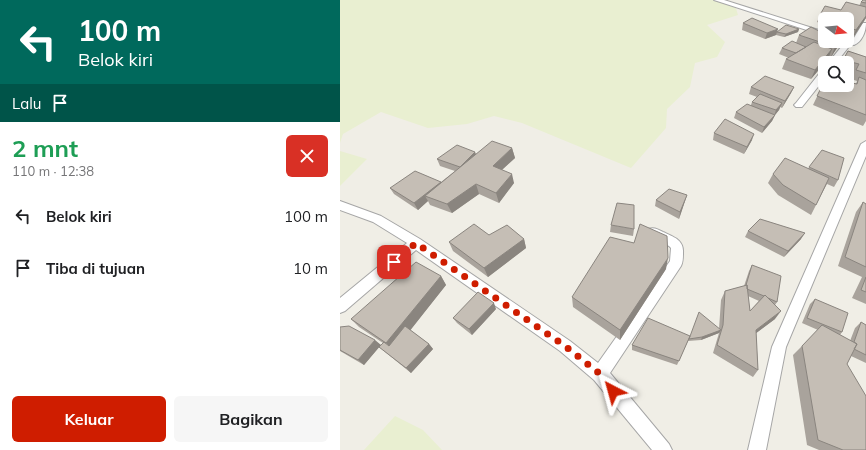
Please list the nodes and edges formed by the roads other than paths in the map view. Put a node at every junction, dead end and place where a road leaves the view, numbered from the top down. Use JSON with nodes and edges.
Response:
{"nodes":[{"id":1,"x":718,"y":0,"type":"edge"},
{"id":2,"x":866,"y":25,"type":"edge"},
{"id":3,"x":818,"y":32,"type":"edge"},
{"id":4,"x":854,"y":42,"type":"edge"},
{"id":5,"x":848,"y":48,"type":"edge"},
{"id":6,"x":808,"y":50,"type":"edge"},
{"id":7,"x":822,"y":56,"type":"edge"},
{"id":8,"x":839,"y":56,"type":"edge"},
{"id":9,"x":818,"y":81,"type":"edge"},
{"id":10,"x":799,"y":105,"type":"dead end"},
{"id":11,"x":866,"y":144,"type":"edge"},
{"id":12,"x":340,"y":205,"type":"edge"},
{"id":13,"x":646,"y":229,"type":"edge"},
{"id":14,"x":416,"y":243,"type":"junction"},
{"id":15,"x":340,"y":307,"type":"edge"},
{"id":16,"x":600,"y":374,"type":"junction"},
{"id":17,"x":663,"y":450,"type":"edge"},
{"id":18,"x":757,"y":450,"type":"edge"}],
"edges":[{"from":1,"to":3,"type":"street"},
{"from":2,"to":4,"type":"street"},
{"from":5,"to":8,"type":"street"},
{"from":6,"to":7,"type":"street"},
{"from":9,"to":10,"type":"street"},
{"from":11,"to":18,"type":"street"},
{"from":12,"to":14,"type":"street"},
{"from":13,"to":16,"type":"street"},
{"from":14,"to":15,"type":"street"},
{"from":14,"to":16,"type":"street"},
{"from":16,"to":17,"type":"street"}]}
